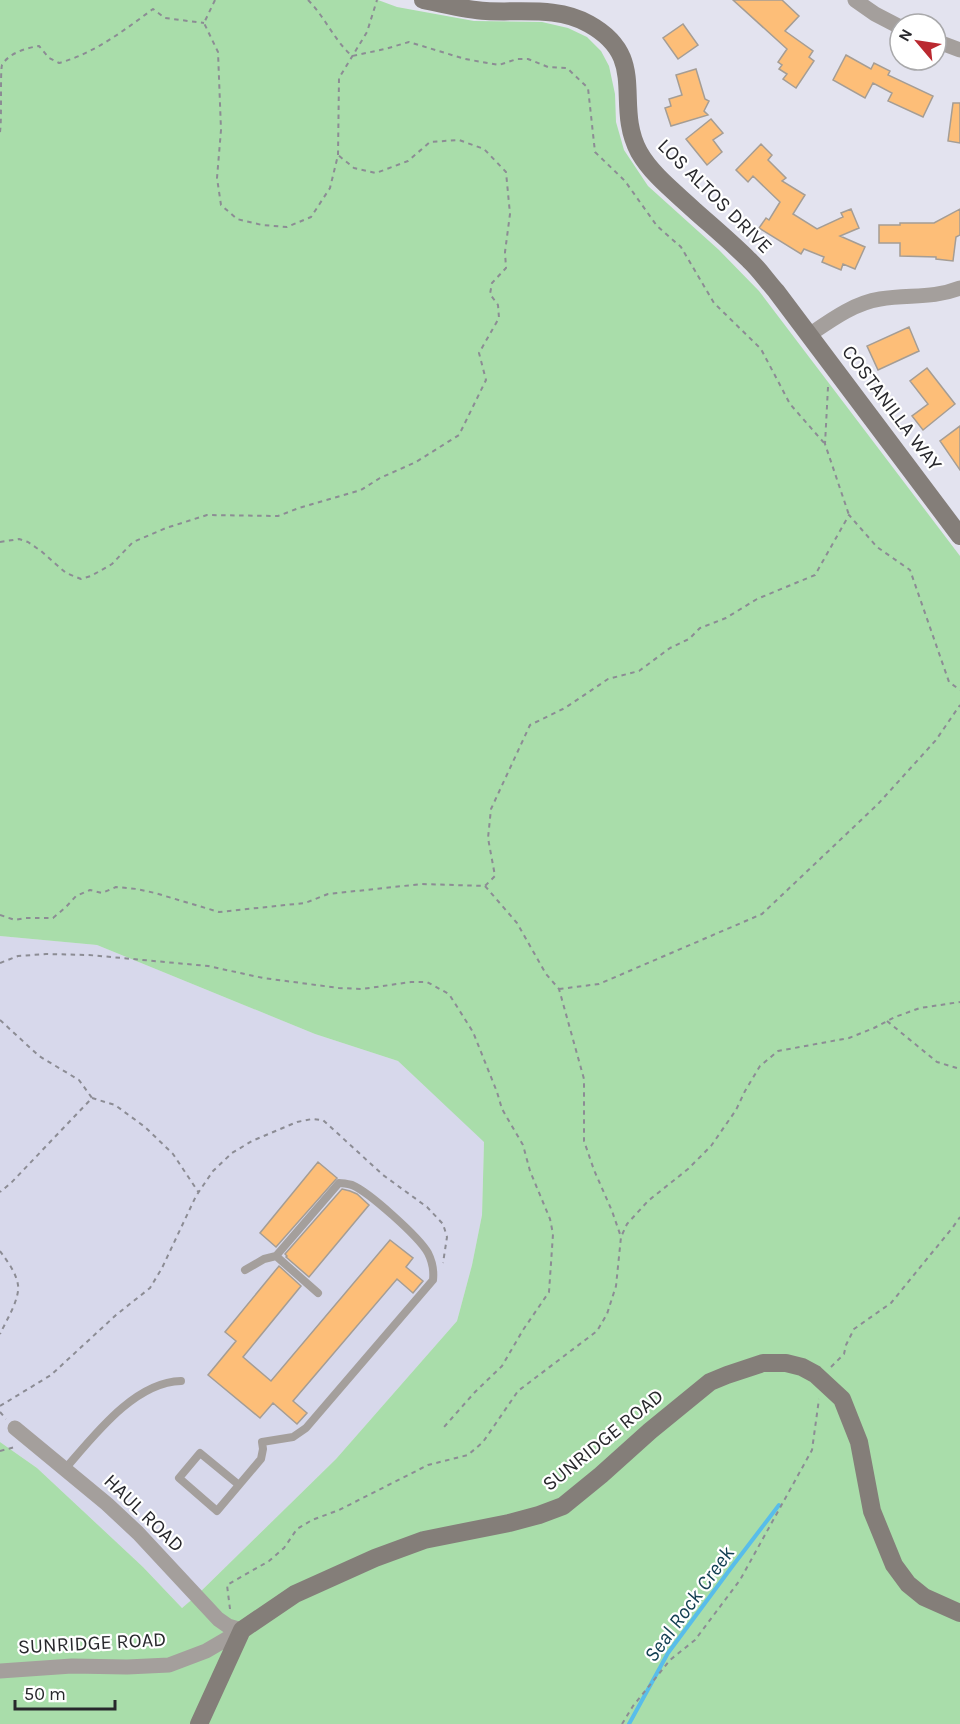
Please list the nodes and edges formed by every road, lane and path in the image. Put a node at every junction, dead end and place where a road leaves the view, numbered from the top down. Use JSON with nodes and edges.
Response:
{"nodes":[{"id":1,"x":215,"y":0,"type":"edge"},
{"id":2,"x":308,"y":0,"type":"edge"},
{"id":3,"x":377,"y":0,"type":"edge"},
{"id":4,"x":423,"y":0,"type":"edge"},
{"id":5,"x":855,"y":0,"type":"edge"},
{"id":6,"x":888,"y":21,"type":"edge"},
{"id":7,"x":204,"y":23,"type":"junction"},
{"id":8,"x":352,"y":56,"type":"junction"},
{"id":9,"x":0,"y":132,"type":"edge"},
{"id":10,"x":338,"y":155,"type":"junction"},
{"id":11,"x":960,"y":288,"type":"edge"},
{"id":12,"x":809,"y":334,"type":"junction"},
{"id":13,"x":829,"y":362,"type":"junction"},
{"id":14,"x":825,"y":444,"type":"junction"},
{"id":15,"x":849,"y":515,"type":"junction"},
{"id":16,"x":960,"y":536,"type":"edge"},
{"id":17,"x":0,"y":542,"type":"edge"},
{"id":18,"x":960,"y":690,"type":"edge"},
{"id":19,"x":960,"y":705,"type":"edge"},
{"id":20,"x":485,"y":886,"type":"junction"},
{"id":21,"x":0,"y":915,"type":"edge"},
{"id":22,"x":0,"y":963,"type":"edge"},
{"id":23,"x":559,"y":988,"type":"junction"},
{"id":24,"x":960,"y":1002,"type":"edge"},
{"id":25,"x":0,"y":1020,"type":"edge"},
{"id":26,"x":887,"y":1021,"type":"junction"},
{"id":27,"x":960,"y":1069,"type":"edge"},
{"id":28,"x":92,"y":1098,"type":"junction"},
{"id":29,"x":0,"y":1192,"type":"edge"},
{"id":30,"x":199,"y":1193,"type":"junction"},
{"id":31,"x":960,"y":1216,"type":"edge"},
{"id":32,"x":621,"y":1237,"type":"junction"},
{"id":33,"x":0,"y":1251,"type":"edge"},
{"id":34,"x":276,"y":1256,"type":"junction"},
{"id":35,"x":245,"y":1270,"type":"dead end"},
{"id":36,"x":433,"y":1280,"type":"junction"},
{"id":37,"x":318,"y":1293,"type":"dead end"},
{"id":38,"x":0,"y":1334,"type":"edge"},
{"id":39,"x":822,"y":1380,"type":"junction"},
{"id":40,"x":181,"y":1381,"type":"dead end"},
{"id":41,"x":0,"y":1406,"type":"edge"},
{"id":42,"x":444,"y":1427,"type":"dead end"},
{"id":43,"x":15,"y":1428,"type":"dead end"},
{"id":44,"x":65,"y":1469,"type":"junction"},
{"id":45,"x":239,"y":1485,"type":"junction"},
{"id":46,"x":960,"y":1613,"type":"edge"},
{"id":47,"x":237,"y":1629,"type":"junction"},
{"id":48,"x":0,"y":1671,"type":"edge"},
{"id":49,"x":199,"y":1724,"type":"edge"},
{"id":50,"x":622,"y":1724,"type":"edge"}],
"edges":[{"from":1,"to":7,"type":"path"},
{"from":2,"to":8,"type":"path"},
{"from":3,"to":8,"type":"path"},
{"from":4,"to":12,"type":"street","name":"LOS ALTOS DRIVE"},
{"from":5,"to":6,"type":"street"},
{"from":7,"to":9,"type":"path"},
{"from":7,"to":10,"type":"path"},
{"from":8,"to":10,"type":"path"},
{"from":8,"to":14,"type":"path"},
{"from":10,"to":17,"type":"path"},
{"from":11,"to":12,"type":"street"},
{"from":12,"to":13,"type":"street","name":"COSTANILLA WAY"},
{"from":13,"to":14,"type":"path"},
{"from":13,"to":16,"type":"street","name":"COSTANILLA WAY"},
{"from":14,"to":15,"type":"path"},
{"from":15,"to":18,"type":"path"},
{"from":15,"to":20,"type":"path"},
{"from":19,"to":23,"type":"path"},
{"from":20,"to":21,"type":"path"},
{"from":20,"to":23,"type":"path"},
{"from":22,"to":42,"type":"path"},
{"from":23,"to":32,"type":"path"},
{"from":24,"to":26,"type":"path"},
{"from":25,"to":28,"type":"path"},
{"from":26,"to":27,"type":"path"},
{"from":26,"to":32,"type":"path"},
{"from":28,"to":29,"type":"path"},
{"from":28,"to":30,"type":"path"},
{"from":30,"to":36,"type":"path"},
{"from":30,"to":41,"type":"path"},
{"from":31,"to":39,"type":"path"},
{"from":32,"to":47,"type":"path"},
{"from":33,"to":38,"type":"path"},
{"from":34,"to":35,"type":"lane"},
{"from":34,"to":36,"type":"lane"},
{"from":34,"to":37,"type":"lane"},
{"from":36,"to":45,"type":"lane"},
{"from":39,"to":46,"type":"street","name":"SUNRIDGE ROAD"},
{"from":39,"to":47,"type":"street","name":"SUNRIDGE ROAD"},
{"from":39,"to":50,"type":"path"},
{"from":40,"to":44,"type":"lane"},
{"from":43,"to":44,"type":"street","name":"HAUL ROAD"},
{"from":44,"to":47,"type":"street","name":"HAUL ROAD"},
{"from":45,"to":45,"type":"lane"},
{"from":47,"to":48,"type":"street","name":"SUNRIDGE ROAD"},
{"from":47,"to":49,"type":"street"}]}
